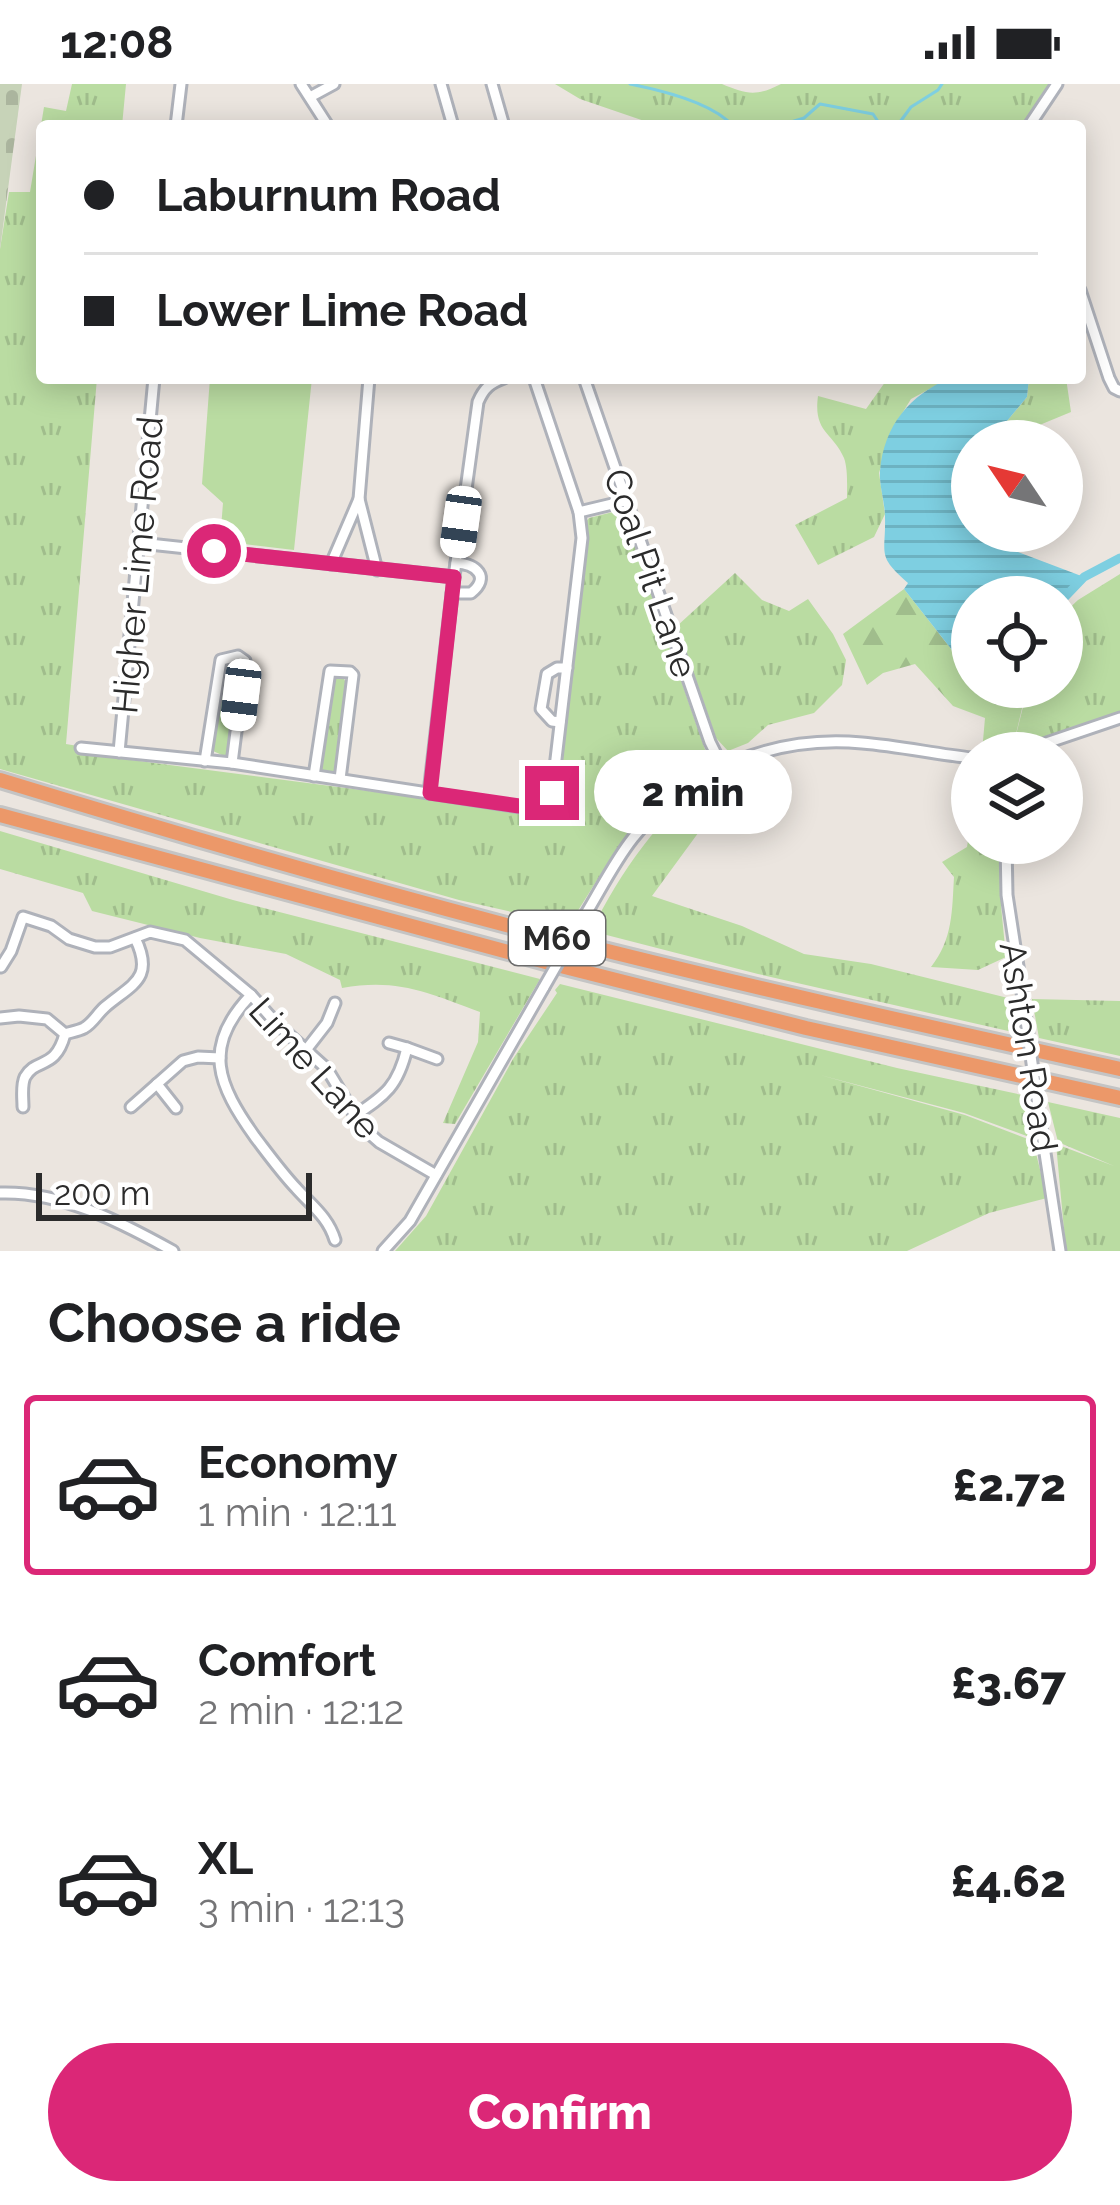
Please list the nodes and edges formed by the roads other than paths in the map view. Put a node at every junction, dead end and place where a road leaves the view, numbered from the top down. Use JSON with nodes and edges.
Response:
{"nodes":[{"id":1,"x":181,"y":84,"type":"edge"},
{"id":2,"x":301,"y":84,"type":"edge"},
{"id":3,"x":334,"y":84,"type":"edge"},
{"id":4,"x":441,"y":84,"type":"edge"},
{"id":5,"x":492,"y":84,"type":"edge"},
{"id":6,"x":1057,"y":84,"type":"edge"},
{"id":7,"x":310,"y":98,"type":"junction"},
{"id":8,"x":177,"y":120,"type":"edge"},
{"id":9,"x":322,"y":120,"type":"edge"},
{"id":10,"x":450,"y":120,"type":"edge"},
{"id":11,"x":502,"y":120,"type":"edge"},
{"id":12,"x":1033,"y":120,"type":"edge"},
{"id":13,"x":1086,"y":308,"type":"edge"},
{"id":14,"x":153,"y":384,"type":"edge"},
{"id":15,"x":369,"y":384,"type":"edge"},
{"id":16,"x":490,"y":384,"type":"edge"},
{"id":17,"x":536,"y":384,"type":"edge"},
{"id":18,"x":586,"y":384,"type":"edge"},
{"id":19,"x":1120,"y":392,"type":"edge"},
{"id":20,"x":359,"y":499,"type":"junction"},
{"id":21,"x":626,"y":501,"type":"junction"},
{"id":22,"x":579,"y":512,"type":"junction"},
{"id":23,"x":140,"y":542,"type":"junction"},
{"id":24,"x":456,"y":563,"type":"junction"},
{"id":25,"x":332,"y":564,"type":"junction"},
{"id":26,"x":377,"y":570,"type":"junction"},
{"id":27,"x":454,"y":577,"type":"junction"},
{"id":28,"x":452,"y":593,"type":"junction"},
{"id":29,"x":567,"y":668,"type":"junction"},
{"id":30,"x":1120,"y":718,"type":"edge"},
{"id":31,"x":560,"y":722,"type":"junction"},
{"id":32,"x":1079,"y":732,"type":"edge"},
{"id":33,"x":81,"y":748,"type":"dead end"},
{"id":34,"x":119,"y":752,"type":"junction"},
{"id":35,"x":951,"y":755,"type":"edge"},
{"id":36,"x":206,"y":761,"type":"junction"},
{"id":37,"x":232,"y":764,"type":"junction"},
{"id":38,"x":722,"y":766,"type":"junction"},
{"id":39,"x":314,"y":776,"type":"junction"},
{"id":40,"x":340,"y":779,"type":"junction"},
{"id":41,"x":0,"y":780,"type":"edge"},
{"id":42,"x":430,"y":793,"type":"junction"},
{"id":43,"x":0,"y":815,"type":"edge"},
{"id":44,"x":1006,"y":864,"type":"edge"},
{"id":45,"x":135,"y":938,"type":"junction"},
{"id":46,"x":2,"y":962,"type":"edge"},
{"id":47,"x":250,"y":995,"type":"junction"},
{"id":48,"x":329,"y":1008,"type":"dead end"},
{"id":49,"x":1,"y":1015,"type":"edge"},
{"id":50,"x":65,"y":1034,"type":"junction"},
{"id":51,"x":388,"y":1043,"type":"dead end"},
{"id":52,"x":407,"y":1048,"type":"junction"},
{"id":53,"x":306,"y":1050,"type":"junction"},
{"id":54,"x":220,"y":1058,"type":"junction"},
{"id":55,"x":437,"y":1059,"type":"dead end"},
{"id":56,"x":1120,"y":1069,"type":"edge"},
{"id":57,"x":157,"y":1084,"type":"junction"},
{"id":58,"x":1120,"y":1098,"type":"edge"},
{"id":59,"x":23,"y":1107,"type":"dead end"},
{"id":60,"x":131,"y":1107,"type":"dead end"},
{"id":61,"x":176,"y":1108,"type":"dead end"},
{"id":62,"x":355,"y":1116,"type":"junction"},
{"id":63,"x":436,"y":1175,"type":"junction"},
{"id":64,"x":0,"y":1193,"type":"edge"},
{"id":65,"x":335,"y":1240,"type":"dead end"},
{"id":66,"x":157,"y":1247,"type":"edge"},
{"id":67,"x":173,"y":1251,"type":"edge"},
{"id":68,"x":383,"y":1251,"type":"edge"},
{"id":69,"x":1060,"y":1251,"type":"edge"}],
"edges":[{"from":1,"to":8,"type":"street"},
{"from":2,"to":7,"type":"street"},
{"from":3,"to":7,"type":"street"},
{"from":4,"to":10,"type":"street"},
{"from":5,"to":11,"type":"street"},
{"from":6,"to":12,"type":"street"},
{"from":7,"to":9,"type":"street"},
{"from":13,"to":19,"type":"street"},
{"from":14,"to":23,"type":"street","name":"Higher Lime Road"},
{"from":15,"to":20,"type":"street"},
{"from":16,"to":24,"type":"street"},
{"from":17,"to":22,"type":"street"},
{"from":18,"to":21,"type":"street","name":"Coal Pit Lane"},
{"from":20,"to":25,"type":"street"},
{"from":20,"to":26,"type":"street"},
{"from":21,"to":22,"type":"street"},
{"from":21,"to":38,"type":"street","name":"Coal Pit Lane"},
{"from":22,"to":29,"type":"street"},
{"from":23,"to":25,"type":"street"},
{"from":23,"to":34,"type":"street","name":"Higher Lime Road"},
{"from":24,"to":27,"type":"street"},
{"from":24,"to":28,"type":"street"},
{"from":25,"to":26,"type":"street"},
{"from":26,"to":27,"type":"street"},
{"from":27,"to":28,"type":"street"},
{"from":28,"to":42,"type":"street"},
{"from":29,"to":31,"type":"street"},
{"from":29,"to":31,"type":"street"},
{"from":30,"to":32,"type":"street"},
{"from":31,"to":42,"type":"street"},
{"from":33,"to":34,"type":"street"},
{"from":34,"to":36,"type":"street"},
{"from":35,"to":38,"type":"street"},
{"from":36,"to":37,"type":"street"},
{"from":36,"to":37,"type":"street"},
{"from":37,"to":39,"type":"street"},
{"from":38,"to":63,"type":"street","bridge":true},
{"from":39,"to":40,"type":"street"},
{"from":39,"to":40,"type":"street"},
{"from":40,"to":42,"type":"street"},
{"from":41,"to":56,"type":"highway","number":"M60"},
{"from":43,"to":58,"type":"highway","number":"M60"},
{"from":44,"to":69,"type":"street","name":"Ashton Road","bridge":true},
{"from":45,"to":46,"type":"street","name":"Lime Lane"},
{"from":45,"to":47,"type":"street","name":"Lime Lane"},
{"from":45,"to":50,"type":"street"},
{"from":47,"to":53,"type":"street","name":"Lime Lane"},
{"from":47,"to":54,"type":"street"},
{"from":48,"to":53,"type":"street"},
{"from":49,"to":50,"type":"street"},
{"from":50,"to":59,"type":"street"},
{"from":51,"to":52,"type":"street"},
{"from":52,"to":55,"type":"street"},
{"from":52,"to":62,"type":"street"},
{"from":53,"to":62,"type":"street","name":"Lime Lane"},
{"from":54,"to":57,"type":"street"},
{"from":54,"to":65,"type":"street"},
{"from":57,"to":60,"type":"street"},
{"from":57,"to":61,"type":"street"},
{"from":62,"to":63,"type":"street","name":"Lime Lane"},
{"from":63,"to":68,"type":"street"},
{"from":64,"to":66,"type":"street"},
{"from":66,"to":67,"type":"street"}]}
